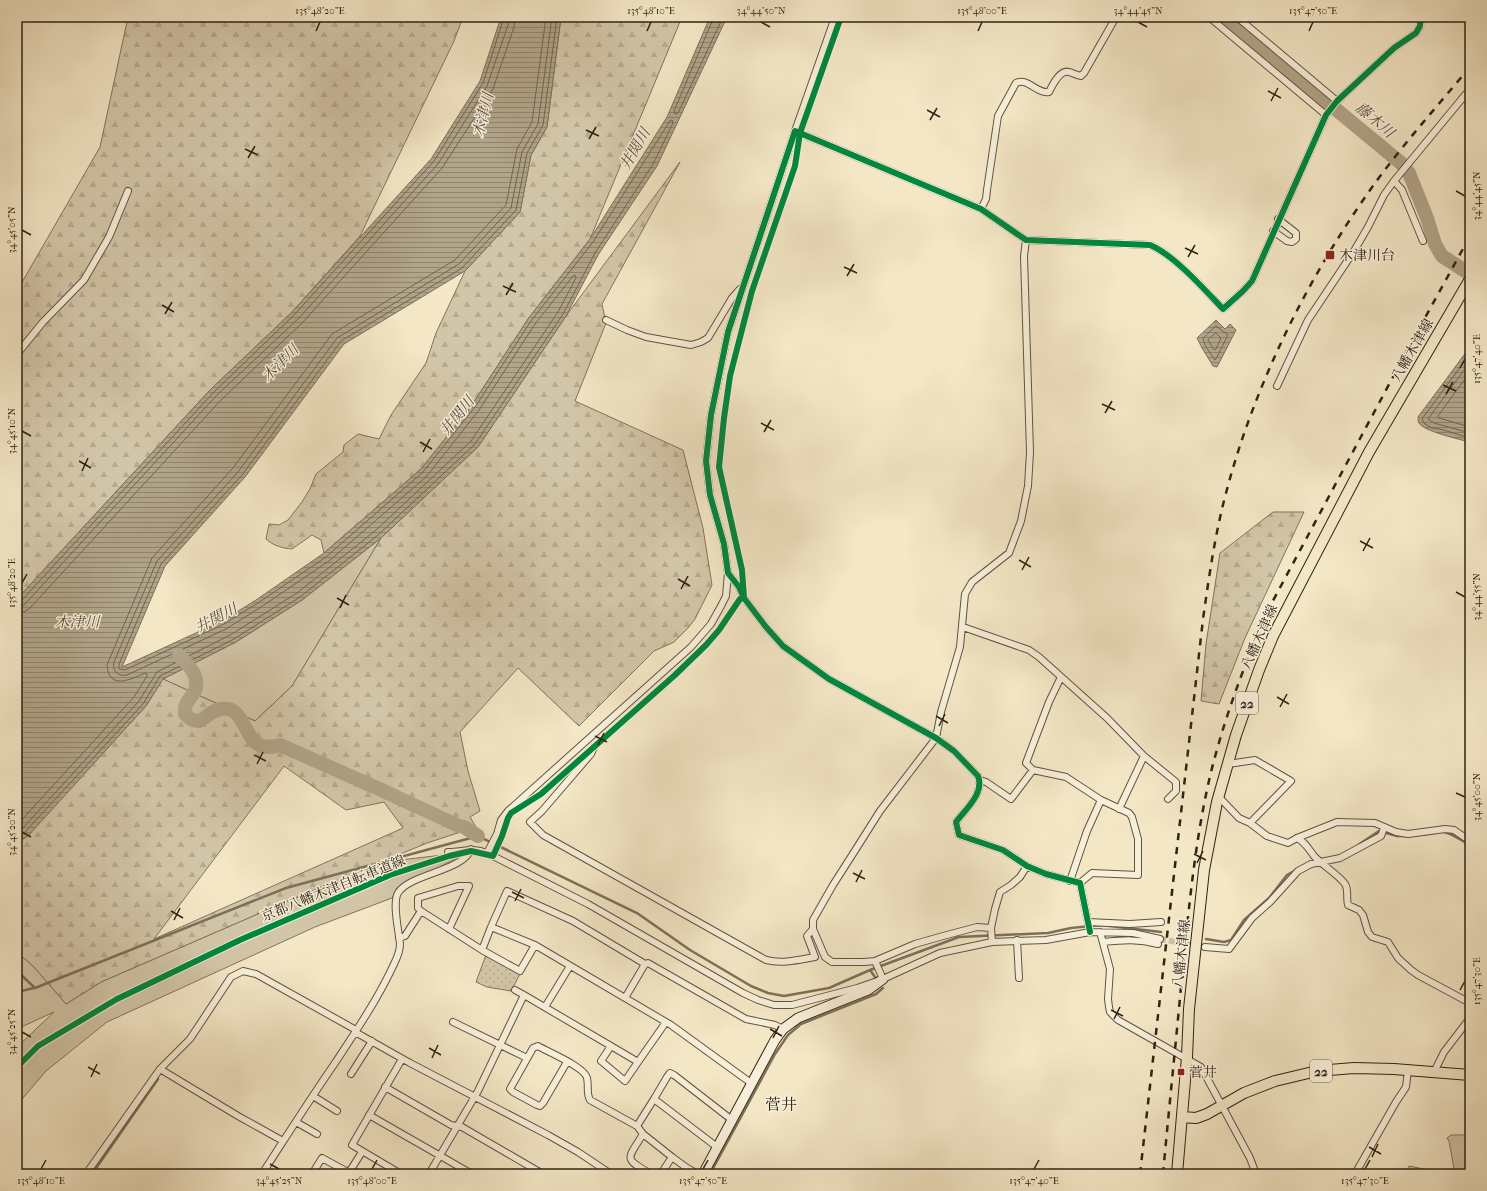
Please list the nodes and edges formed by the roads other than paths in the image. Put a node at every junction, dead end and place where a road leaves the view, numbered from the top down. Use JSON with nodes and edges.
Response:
{"nodes":[{"id":1,"x":835,"y":17,"type":"edge"},
{"id":2,"x":1116,"y":17,"type":"edge"},
{"id":3,"x":1237,"y":17,"type":"edge"},
{"id":4,"x":1421,"y":17,"type":"edge"},
{"id":5,"x":1211,"y":18,"type":"edge"},
{"id":6,"x":1470,"y":89,"type":"edge"},
{"id":7,"x":1336,"y":102,"type":"junction"},
{"id":8,"x":1327,"y":114,"type":"junction"},
{"id":9,"x":795,"y":131,"type":"junction"},
{"id":10,"x":1394,"y":181,"type":"junction"},
{"id":11,"x":128,"y":192,"type":"dead end"},
{"id":12,"x":982,"y":209,"type":"junction"},
{"id":13,"x":1278,"y":219,"type":"junction"},
{"id":14,"x":1273,"y":231,"type":"junction"},
{"id":15,"x":1026,"y":240,"type":"junction"},
{"id":16,"x":1423,"y":241,"type":"dead end"},
{"id":17,"x":1468,"y":284,"type":"edge"},
{"id":18,"x":742,"y":286,"type":"junction"},
{"id":19,"x":606,"y":320,"type":"dead end"},
{"id":20,"x":17,"y":354,"type":"edge"},
{"id":21,"x":1277,"y":386,"type":"dead end"},
{"id":22,"x":728,"y":573,"type":"junction"},
{"id":23,"x":963,"y":627,"type":"junction"},
{"id":24,"x":1061,"y":677,"type":"junction"},
{"id":25,"x":936,"y":738,"type":"junction"},
{"id":26,"x":594,"y":747,"type":"dead end"},
{"id":27,"x":1144,"y":756,"type":"junction"},
{"id":28,"x":1228,"y":764,"type":"junction"},
{"id":29,"x":1033,"y":770,"type":"junction"},
{"id":30,"x":980,"y":780,"type":"junction"},
{"id":31,"x":1219,"y":796,"type":"junction"},
{"id":32,"x":1168,"y":799,"type":"dead end"},
{"id":33,"x":1101,"y":800,"type":"junction"},
{"id":34,"x":1119,"y":809,"type":"junction"},
{"id":35,"x":1250,"y":823,"type":"junction"},
{"id":36,"x":1384,"y":828,"type":"junction"},
{"id":37,"x":1297,"y":838,"type":"junction"},
{"id":38,"x":1470,"y":841,"type":"edge"},
{"id":39,"x":471,"y":849,"type":"junction"},
{"id":40,"x":448,"y":852,"type":"dead end"},
{"id":41,"x":488,"y":852,"type":"junction"},
{"id":42,"x":1321,"y":863,"type":"junction"},
{"id":43,"x":1026,"y":866,"type":"junction"},
{"id":44,"x":1070,"y":881,"type":"junction"},
{"id":45,"x":1080,"y":883,"type":"junction"},
{"id":46,"x":421,"y":911,"type":"junction"},
{"id":47,"x":1161,"y":922,"type":"dead end"},
{"id":48,"x":491,"y":927,"type":"junction"},
{"id":49,"x":1089,"y":927,"type":"junction"},
{"id":50,"x":450,"y":929,"type":"junction"},
{"id":51,"x":990,"y":929,"type":"junction"},
{"id":52,"x":813,"y":930,"type":"junction"},
{"id":53,"x":1100,"y":932,"type":"junction"},
{"id":54,"x":399,"y":938,"type":"junction"},
{"id":55,"x":992,"y":940,"type":"junction"},
{"id":56,"x":1017,"y":940,"type":"junction"},
{"id":57,"x":1103,"y":942,"type":"junction"},
{"id":58,"x":535,"y":945,"type":"junction"},
{"id":59,"x":1204,"y":947,"type":"tunnel mouth"},
{"id":60,"x":482,"y":950,"type":"junction"},
{"id":61,"x":876,"y":963,"type":"junction"},
{"id":62,"x":645,"y":964,"type":"junction"},
{"id":63,"x":570,"y":966,"type":"junction"},
{"id":64,"x":882,"y":977,"type":"junction"},
{"id":65,"x":1019,"y":978,"type":"dead end"},
{"id":66,"x":515,"y":990,"type":"dead end"},
{"id":67,"x":524,"y":995,"type":"junction"},
{"id":68,"x":625,"y":998,"type":"junction"},
{"id":69,"x":1470,"y":1003,"type":"edge"},
{"id":70,"x":545,"y":1007,"type":"junction"},
{"id":71,"x":1470,"y":1018,"type":"edge"},
{"id":72,"x":453,"y":1022,"type":"dead end"},
{"id":73,"x":666,"y":1022,"type":"junction"},
{"id":74,"x":783,"y":1029,"type":"junction"},
{"id":75,"x":356,"y":1031,"type":"junction"},
{"id":76,"x":372,"y":1041,"type":"junction"},
{"id":77,"x":500,"y":1044,"type":"junction"},
{"id":78,"x":611,"y":1046,"type":"junction"},
{"id":79,"x":1187,"y":1057,"type":"junction"},
{"id":80,"x":527,"y":1058,"type":"junction"},
{"id":81,"x":402,"y":1059,"type":"junction"},
{"id":82,"x":567,"y":1062,"type":"junction"},
{"id":83,"x":638,"y":1062,"type":"junction"},
{"id":84,"x":160,"y":1069,"type":"junction"},
{"id":85,"x":1408,"y":1070,"type":"junction"},
{"id":86,"x":1434,"y":1072,"type":"junction"},
{"id":87,"x":352,"y":1074,"type":"dead end"},
{"id":88,"x":1470,"y":1075,"type":"edge"},
{"id":89,"x":751,"y":1083,"type":"junction"},
{"id":90,"x":385,"y":1087,"type":"junction"},
{"id":91,"x":313,"y":1096,"type":"junction"},
{"id":92,"x":474,"y":1096,"type":"junction"},
{"id":93,"x":654,"y":1099,"type":"junction"},
{"id":94,"x":1223,"y":1106,"type":"junction"},
{"id":95,"x":337,"y":1111,"type":"dead end"},
{"id":96,"x":369,"y":1115,"type":"junction"},
{"id":97,"x":1182,"y":1117,"type":"junction"},
{"id":98,"x":732,"y":1120,"type":"junction"},
{"id":99,"x":296,"y":1122,"type":"junction"},
{"id":100,"x":456,"y":1126,"type":"junction"},
{"id":101,"x":637,"y":1126,"type":"junction"},
{"id":102,"x":317,"y":1134,"type":"dead end"},
{"id":103,"x":643,"y":1134,"type":"junction"},
{"id":104,"x":283,"y":1141,"type":"junction"},
{"id":105,"x":717,"y":1147,"type":"junction"},
{"id":106,"x":362,"y":1152,"type":"junction"},
{"id":107,"x":440,"y":1156,"type":"junction"},
{"id":108,"x":672,"y":1157,"type":"junction"},
{"id":109,"x":351,"y":1173,"type":"edge"},
{"id":110,"x":608,"y":1173,"type":"edge"},
{"id":111,"x":86,"y":1174,"type":"edge"},
{"id":112,"x":262,"y":1174,"type":"edge"},
{"id":113,"x":312,"y":1174,"type":"edge"},
{"id":114,"x":401,"y":1174,"type":"edge"},
{"id":115,"x":429,"y":1174,"type":"edge"},
{"id":116,"x":472,"y":1174,"type":"edge"},
{"id":117,"x":543,"y":1174,"type":"edge"},
{"id":118,"x":651,"y":1174,"type":"edge"},
{"id":119,"x":661,"y":1174,"type":"edge"},
{"id":120,"x":698,"y":1174,"type":"edge"},
{"id":121,"x":703,"y":1174,"type":"edge"},
{"id":122,"x":1177,"y":1174,"type":"edge"},
{"id":123,"x":1256,"y":1174,"type":"edge"},
{"id":124,"x":1355,"y":1174,"type":"edge"}],
"edges":[{"from":1,"to":9,"type":"street"},
{"from":2,"to":12,"type":"street"},
{"from":3,"to":7,"type":"street"},
{"from":4,"to":7,"type":"street"},
{"from":5,"to":8,"type":"street"},
{"from":6,"to":10,"type":"street"},
{"from":7,"to":8,"type":"street"},
{"from":8,"to":13,"type":"street"},
{"from":9,"to":12,"type":"street"},
{"from":9,"to":18,"type":"street"},
{"from":10,"to":16,"type":"street"},
{"from":10,"to":21,"type":"street"},
{"from":11,"to":20,"type":"street"},
{"from":12,"to":15,"type":"street"},
{"from":13,"to":14,"type":"street"},
{"from":13,"to":14,"type":"street"},
{"from":14,"to":15,"type":"street"},
{"from":15,"to":23,"type":"street"},
{"from":17,"to":28,"type":"main road","name":"八幡木津線","number":"22"},
{"from":18,"to":19,"type":"street"},
{"from":18,"to":22,"type":"street"},
{"from":22,"to":25,"type":"street"},
{"from":22,"to":41,"type":"street"},
{"from":23,"to":24,"type":"street"},
{"from":23,"to":25,"type":"street"},
{"from":24,"to":27,"type":"street"},
{"from":24,"to":29,"type":"street"},
{"from":25,"to":30,"type":"street"},
{"from":25,"to":52,"type":"street"},
{"from":26,"to":52,"type":"street"},
{"from":27,"to":32,"type":"street"},
{"from":27,"to":34,"type":"street"},
{"from":28,"to":31,"type":"main road","name":"八幡木津線","number":"22"},
{"from":28,"to":35,"type":"street"},
{"from":29,"to":30,"type":"street"},
{"from":29,"to":33,"type":"street"},
{"from":30,"to":43,"type":"street"},
{"from":31,"to":35,"type":"street"},
{"from":31,"to":79,"type":"main road","name":"八幡木津線","number":"22"},
{"from":33,"to":34,"type":"street"},
{"from":33,"to":44,"type":"street"},
{"from":34,"to":45,"type":"street"},
{"from":35,"to":37,"type":"street"},
{"from":36,"to":37,"type":"street"},
{"from":36,"to":38,"type":"street"},
{"from":36,"to":42,"type":"street"},
{"from":37,"to":42,"type":"street"},
{"from":39,"to":40,"type":"street"},
{"from":39,"to":41,"type":"street"},
{"from":39,"to":54,"type":"street"},
{"from":41,"to":64,"type":"street"},
{"from":42,"to":59,"type":"street"},
{"from":42,"to":69,"type":"street"},
{"from":43,"to":44,"type":"street"},
{"from":43,"to":51,"type":"street"},
{"from":44,"to":45,"type":"street"},
{"from":45,"to":49,"type":"street"},
{"from":46,"to":50,"type":"street"},
{"from":46,"to":50,"type":"street"},
{"from":46,"to":54,"type":"street"},
{"from":47,"to":49,"type":"street"},
{"from":48,"to":58,"type":"street"},
{"from":48,"to":60,"type":"street"},
{"from":48,"to":62,"type":"street"},
{"from":49,"to":53,"type":"street"},
{"from":49,"to":56,"type":"street"},
{"from":50,"to":60,"type":"street"},
{"from":51,"to":55,"type":"street"},
{"from":51,"to":61,"type":"street"},
{"from":52,"to":61,"type":"street"},
{"from":53,"to":57,"type":"street"},
{"from":53,"to":57,"type":"street"},
{"from":54,"to":75,"type":"street"},
{"from":55,"to":56,"type":"street"},
{"from":55,"to":64,"type":"street"},
{"from":56,"to":65,"type":"street"},
{"from":57,"to":79,"type":"street"},
{"from":58,"to":60,"type":"street"},
{"from":58,"to":63,"type":"street"},
{"from":61,"to":64,"type":"street"},
{"from":62,"to":68,"type":"street"},
{"from":62,"to":74,"type":"street"},
{"from":63,"to":68,"type":"street"},
{"from":63,"to":70,"type":"street"},
{"from":64,"to":74,"type":"street"},
{"from":66,"to":67,"type":"street"},
{"from":67,"to":70,"type":"street"},
{"from":67,"to":77,"type":"street"},
{"from":68,"to":73,"type":"street"},
{"from":70,"to":78,"type":"street"},
{"from":71,"to":86,"type":"street"},
{"from":72,"to":77,"type":"street"},
{"from":73,"to":83,"type":"street"},
{"from":73,"to":89,"type":"street"},
{"from":74,"to":89,"type":"street"},
{"from":75,"to":76,"type":"street"},
{"from":75,"to":84,"type":"street"},
{"from":75,"to":91,"type":"street"},
{"from":76,"to":81,"type":"street"},
{"from":76,"to":87,"type":"street"},
{"from":77,"to":80,"type":"street"},
{"from":77,"to":92,"type":"street"},
{"from":78,"to":83,"type":"street"},
{"from":78,"to":83,"type":"street"},
{"from":79,"to":94,"type":"street"},
{"from":79,"to":97,"type":"main road","name":"八幡木津線","number":"22"},
{"from":80,"to":82,"type":"street"},
{"from":80,"to":82,"type":"street"},
{"from":81,"to":90,"type":"street"},
{"from":81,"to":92,"type":"street"},
{"from":82,"to":101,"type":"street"},
{"from":84,"to":104,"type":"street"},
{"from":84,"to":111,"type":"street"},
{"from":85,"to":86,"type":"main road","number":"22"},
{"from":85,"to":94,"type":"main road","number":"22"},
{"from":85,"to":124,"type":"street"},
{"from":86,"to":88,"type":"main road","number":"22"},
{"from":89,"to":98,"type":"street"},
{"from":90,"to":96,"type":"street"},
{"from":90,"to":100,"type":"street"},
{"from":91,"to":95,"type":"street"},
{"from":91,"to":99,"type":"street"},
{"from":92,"to":100,"type":"street"},
{"from":92,"to":110,"type":"street"},
{"from":93,"to":98,"type":"street"},
{"from":93,"to":101,"type":"street"},
{"from":93,"to":105,"type":"street"},
{"from":94,"to":97,"type":"main road","number":"22"},
{"from":94,"to":123,"type":"street"},
{"from":96,"to":106,"type":"street"},
{"from":96,"to":107,"type":"street"},
{"from":97,"to":122,"type":"main road","name":"八幡木津線","number":"22"},
{"from":98,"to":105,"type":"street"},
{"from":99,"to":102,"type":"street"},
{"from":99,"to":104,"type":"street"},
{"from":100,"to":107,"type":"street"},
{"from":100,"to":117,"type":"street"},
{"from":101,"to":103,"type":"street"},
{"from":103,"to":108,"type":"street"},
{"from":103,"to":118,"type":"street"},
{"from":104,"to":112,"type":"street"},
{"from":105,"to":121,"type":"street"},
{"from":106,"to":109,"type":"street"},
{"from":106,"to":114,"type":"street"},
{"from":107,"to":115,"type":"street"},
{"from":107,"to":116,"type":"street"},
{"from":108,"to":119,"type":"street"},
{"from":108,"to":120,"type":"street"},
{"from":109,"to":113,"type":"street"}]}
